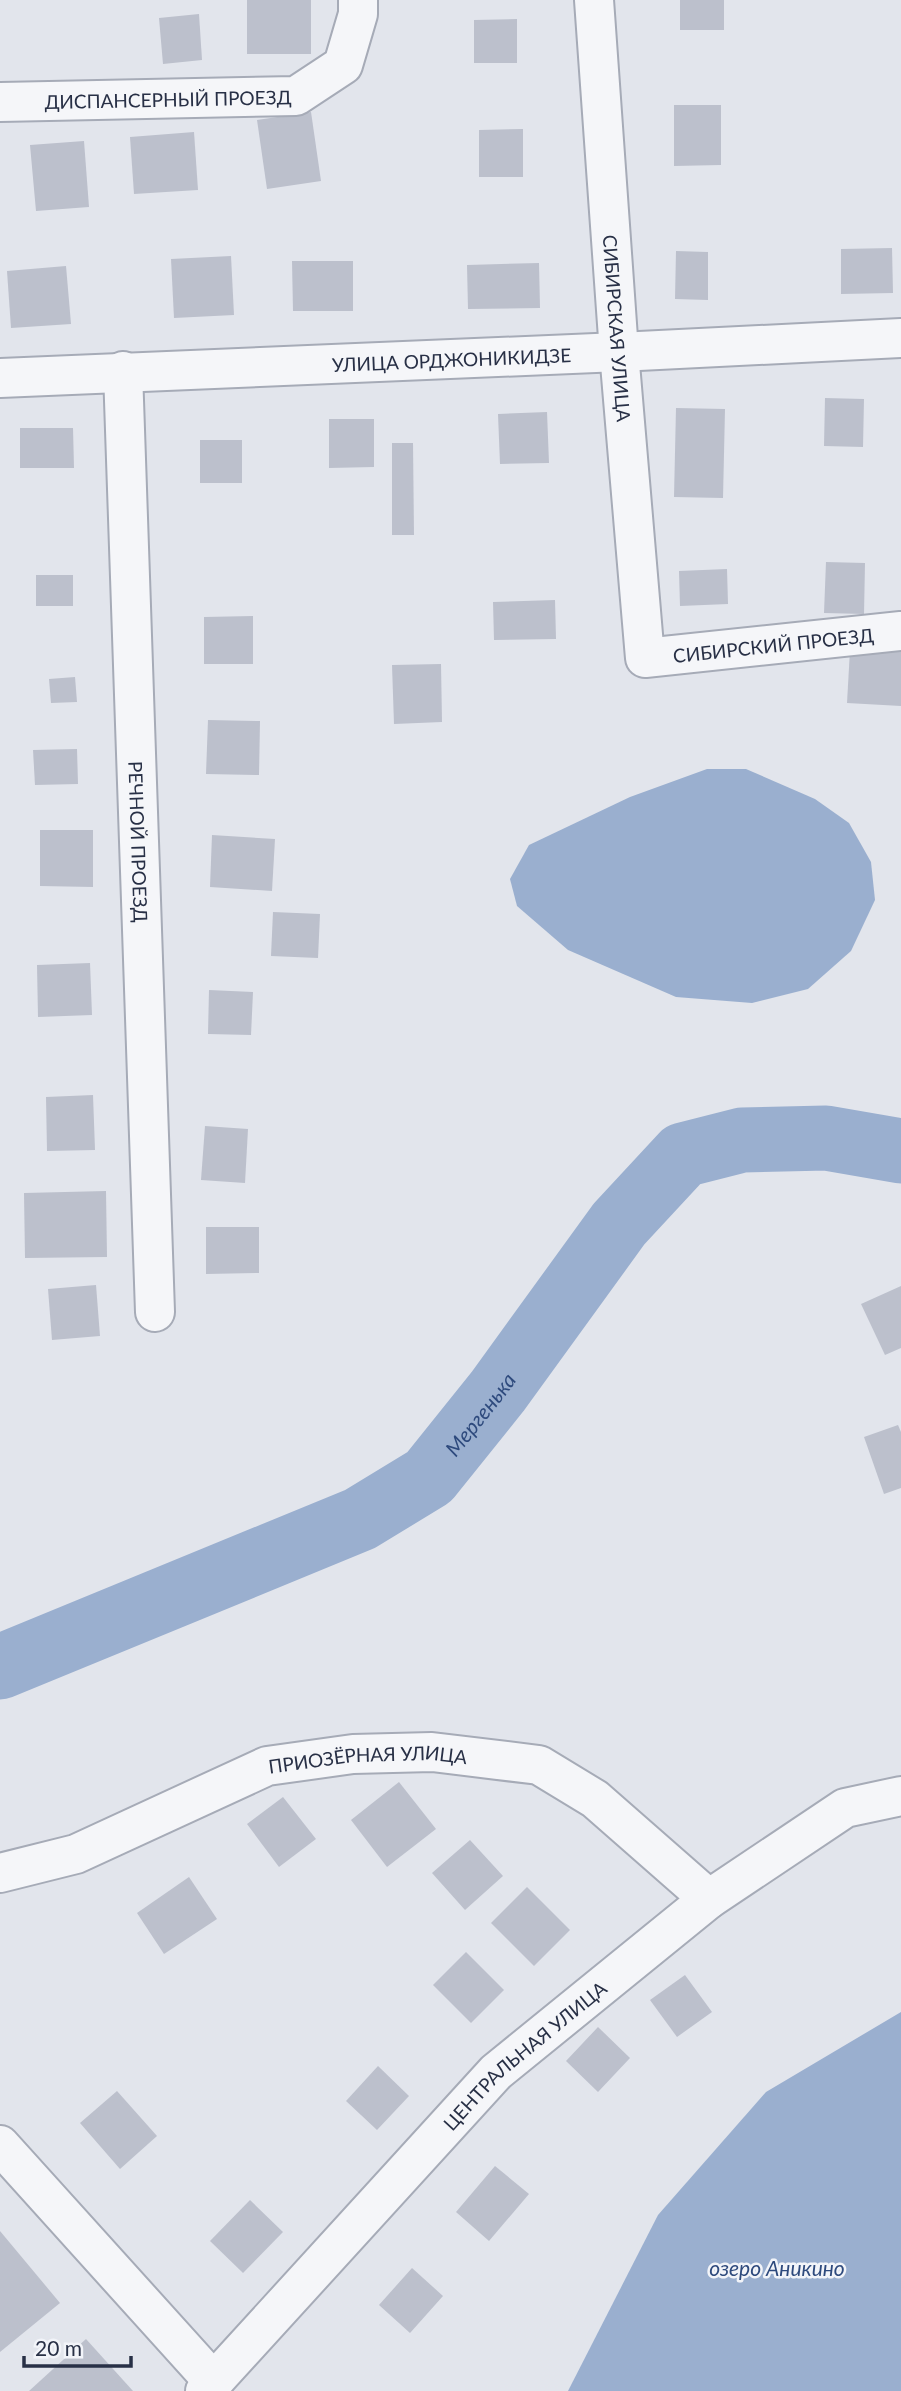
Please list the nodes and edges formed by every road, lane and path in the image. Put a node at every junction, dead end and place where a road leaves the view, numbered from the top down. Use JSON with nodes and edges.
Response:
{"nodes":[{"id":1,"x":358,"y":0,"type":"edge"},
{"id":2,"x":594,"y":0,"type":"edge"},
{"id":3,"x":0,"y":102,"type":"edge"},
{"id":4,"x":901,"y":338,"type":"edge"},
{"id":5,"x":619,"y":352,"type":"junction"},
{"id":6,"x":124,"y":372,"type":"junction"},
{"id":7,"x":0,"y":378,"type":"edge"},
{"id":8,"x":901,"y":631,"type":"edge"},
{"id":9,"x":645,"y":657,"type":"joint"},
{"id":10,"x":155,"y":1312,"type":"dead end"},
{"id":11,"x":901,"y":1796,"type":"edge"},
{"id":12,"x":0,"y":1873,"type":"edge"},
{"id":13,"x":709,"y":1899,"type":"junction"},
{"id":14,"x":0,"y":2145,"type":"edge"},
{"id":15,"x":210,"y":2386,"type":"edge"}],
"edges":[{"from":1,"to":3,"type":"street","name":"ДИСПАНСЕРНЫЙ ПРОЕЗД"},
{"from":2,"to":5,"type":"street","name":"СИБИРСКАЯ УЛИЦА"},
{"from":4,"to":5,"type":"street","name":"УЛИЦА ОРДЖОНИКИДЗЕ"},
{"from":5,"to":6,"type":"street","name":"УЛИЦА ОРДЖОНИКИДЗЕ"},
{"from":5,"to":9,"type":"street","name":"СИБИРСКАЯ УЛИЦА"},
{"from":6,"to":7,"type":"street","name":"УЛИЦА ОРДЖОНИКИДЗЕ"},
{"from":6,"to":10,"type":"street","name":"РЕЧНОЙ ПРОЕЗД"},
{"from":8,"to":9,"type":"street","name":"СИБИРСКИЙ ПРОЕЗД"},
{"from":11,"to":13,"type":"street","name":"ЦЕНТРАЛЬНАЯ УЛИЦА"},
{"from":12,"to":13,"type":"street","name":"ПРИОЗЁРНАЯ УЛИЦА"},
{"from":13,"to":15,"type":"street","name":"ЦЕНТРАЛЬНАЯ УЛИЦА"},
{"from":14,"to":15,"type":"street"}]}
